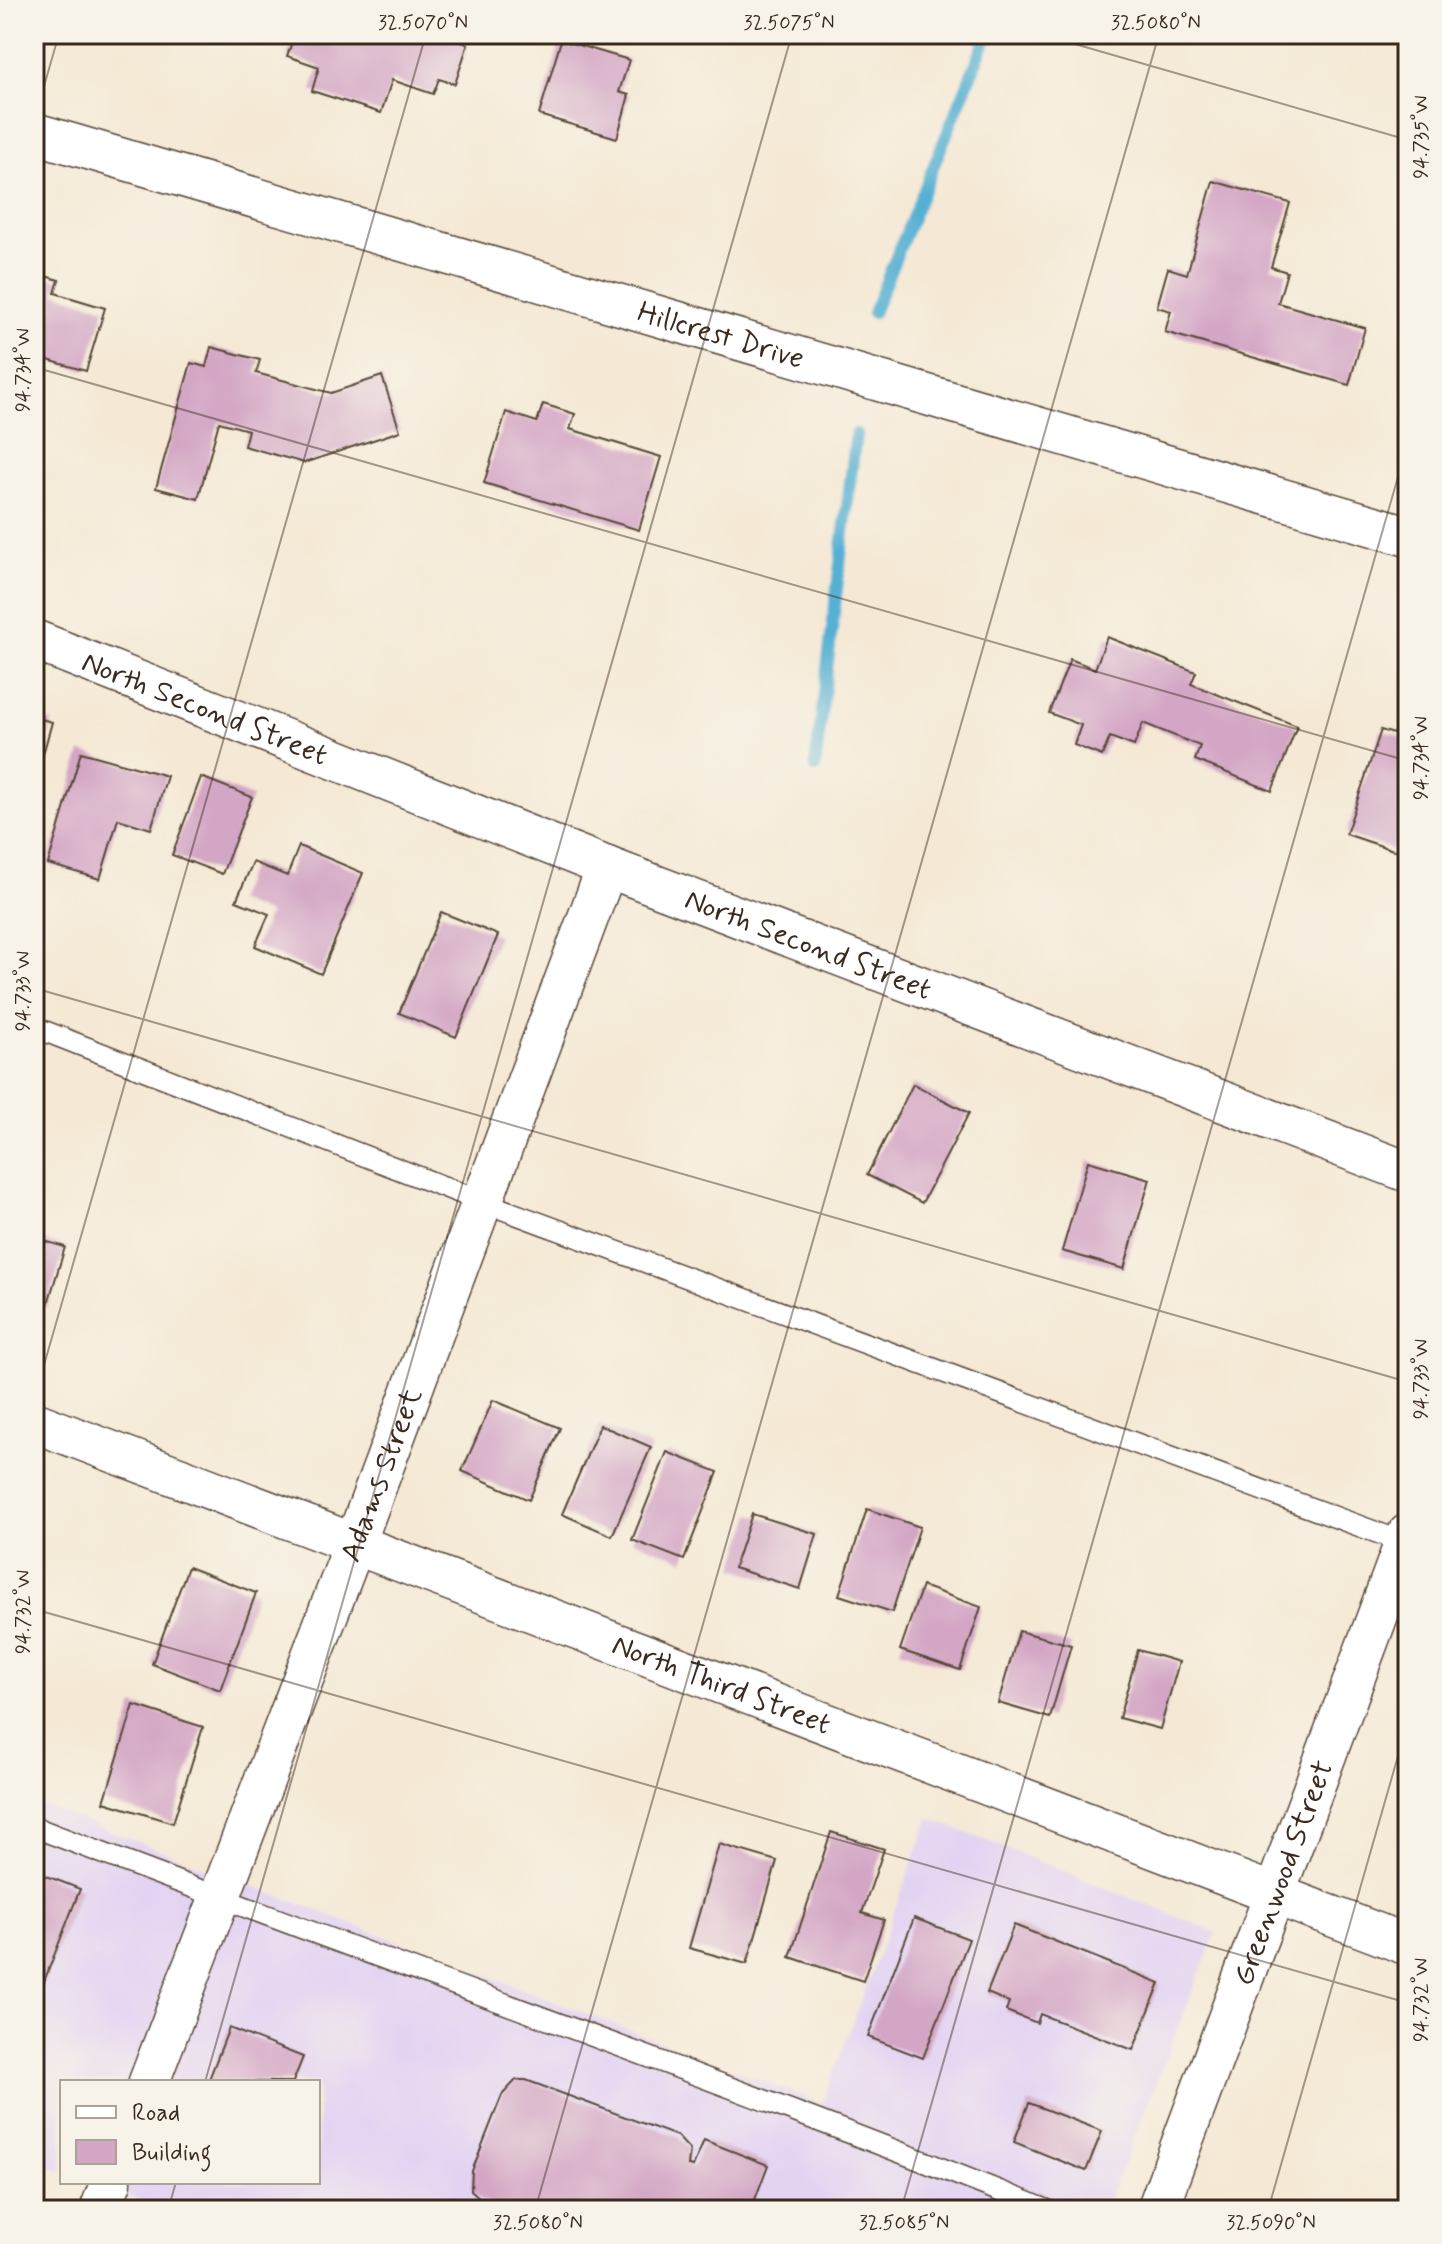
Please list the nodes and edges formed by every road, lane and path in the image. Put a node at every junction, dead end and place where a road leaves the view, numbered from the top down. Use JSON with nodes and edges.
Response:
{"nodes":[{"id":1,"x":34,"y":133,"type":"edge"},
{"id":2,"x":1408,"y":536,"type":"edge"},
{"id":3,"x":34,"y":640,"type":"edge"},
{"id":4,"x":607,"y":867,"type":"junction"},
{"id":5,"x":34,"y":1027,"type":"edge"},
{"id":6,"x":1408,"y":1172,"type":"edge"},
{"id":7,"x":483,"y":1202,"type":"junction"},
{"id":8,"x":34,"y":1422,"type":"edge"},
{"id":9,"x":1407,"y":1540,"type":"edge"},
{"id":10,"x":355,"y":1543,"type":"junction"},
{"id":11,"x":34,"y":1827,"type":"edge"},
{"id":12,"x":1274,"y":1893,"type":"junction"},
{"id":13,"x":219,"y":1899,"type":"junction"},
{"id":14,"x":1408,"y":1945,"type":"edge"},
{"id":15,"x":150,"y":2080,"type":"edge"},
{"id":16,"x":110,"y":2184,"type":"edge"},
{"id":17,"x":100,"y":2210,"type":"edge"},
{"id":18,"x":1047,"y":2210,"type":"edge"},
{"id":19,"x":1157,"y":2210,"type":"edge"}],
"edges":[{"from":1,"to":2,"type":"street","name":"Hillcrest Drive"},
{"from":3,"to":4,"type":"street","name":"North Second Street"},
{"from":4,"to":6,"type":"street","name":"North Second Street"},
{"from":4,"to":7,"type":"street","name":"Adams Street"},
{"from":5,"to":7,"type":"lane"},
{"from":7,"to":9,"type":"lane"},
{"from":7,"to":10,"type":"street","name":"Adams Street"},
{"from":8,"to":10,"type":"street","name":"North Third Street"},
{"from":9,"to":12,"type":"street","name":"Greenwood Street"},
{"from":10,"to":12,"type":"street","name":"North Third Street"},
{"from":10,"to":13,"type":"street","name":"Adams Street"},
{"from":11,"to":13,"type":"lane"},
{"from":12,"to":14,"type":"street","name":"North Third Street"},
{"from":12,"to":19,"type":"street","name":"Greenwood Street"},
{"from":13,"to":15,"type":"street","name":"Adams Street"},
{"from":13,"to":18,"type":"lane"},
{"from":16,"to":17,"type":"street"}]}
